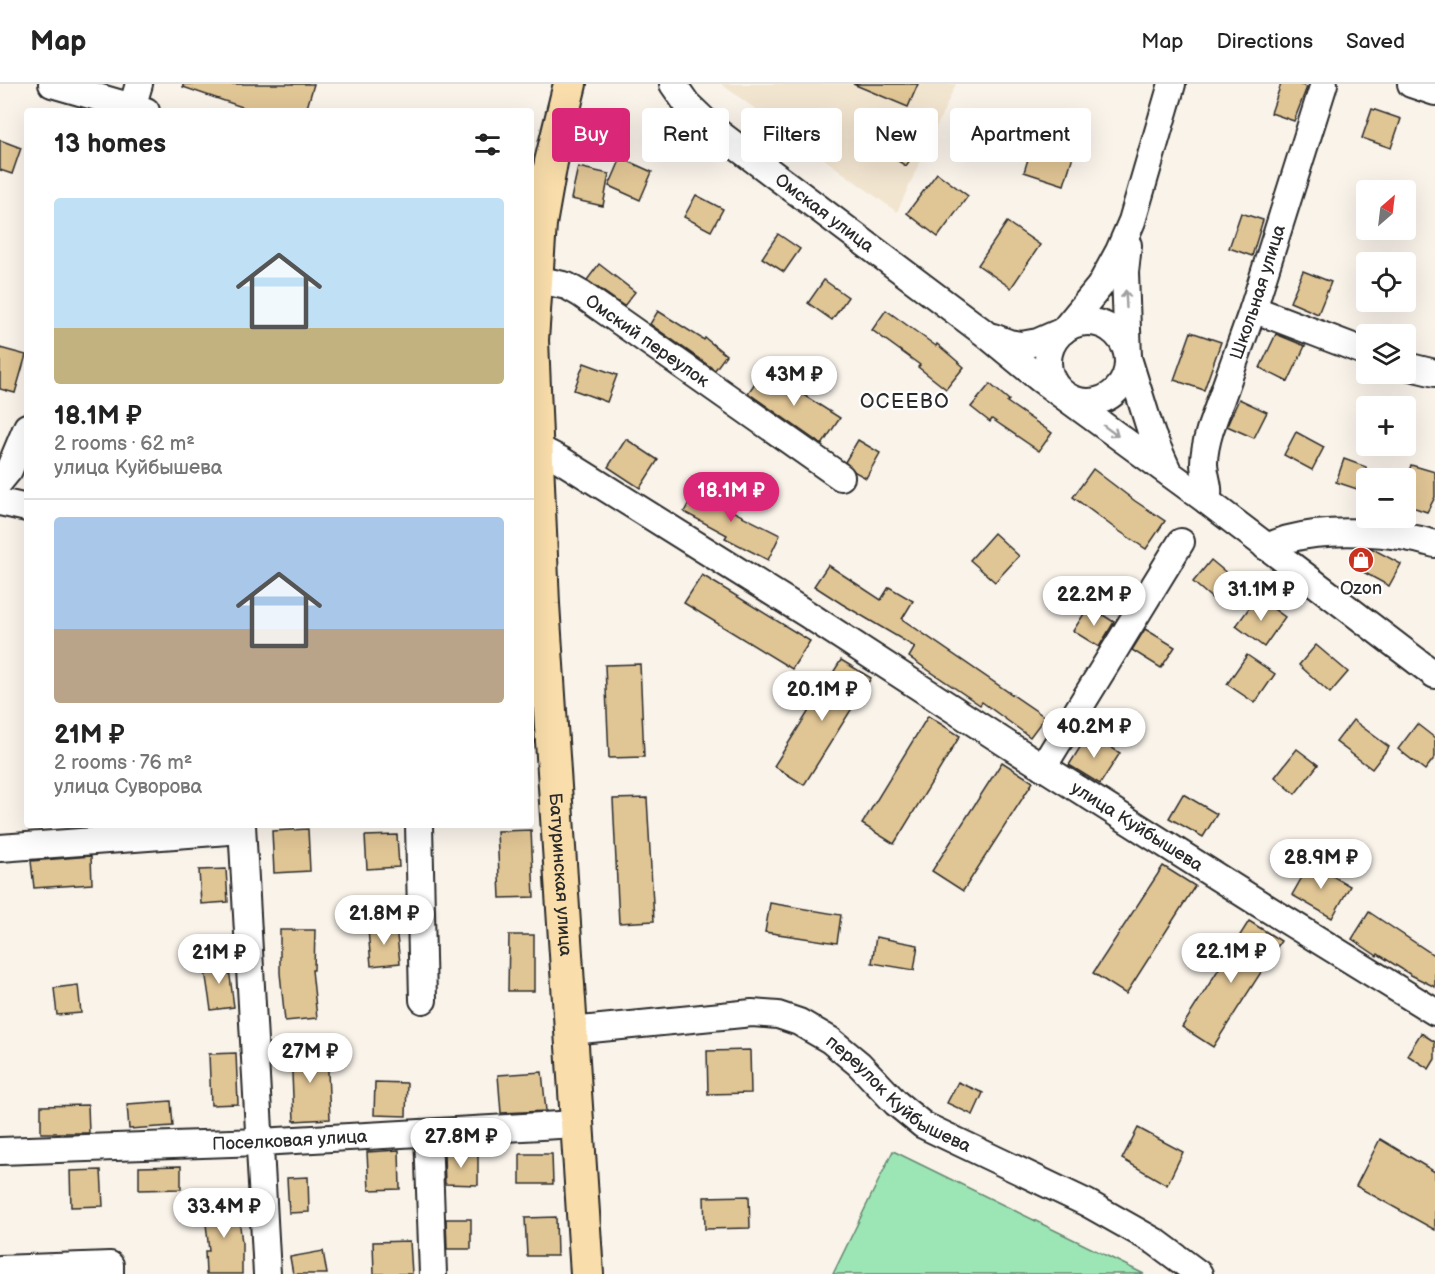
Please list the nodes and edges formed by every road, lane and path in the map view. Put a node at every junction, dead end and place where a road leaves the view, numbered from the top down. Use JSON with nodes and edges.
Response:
{"nodes":[{"id":1,"x":52,"y":84,"type":"edge"},
{"id":2,"x":570,"y":84,"type":"edge"},
{"id":3,"x":673,"y":84,"type":"edge"},
{"id":4,"x":1172,"y":84,"type":"edge"},
{"id":5,"x":1324,"y":84,"type":"edge"},
{"id":6,"x":1411,"y":84,"type":"edge"},
{"id":7,"x":1435,"y":92,"type":"edge"},
{"id":8,"x":137,"y":103,"type":"edge"},
{"id":9,"x":1132,"y":221,"type":"junction"},
{"id":10,"x":536,"y":223,"type":"edge"},
{"id":11,"x":536,"y":279,"type":"junction"},
{"id":12,"x":1253,"y":309,"type":"junction"},
{"id":13,"x":534,"y":310,"type":"edge"},
{"id":14,"x":1063,"y":331,"type":"junction"},
{"id":15,"x":983,"y":332,"type":"junction"},
{"id":16,"x":1356,"y":348,"type":"edge"},
{"id":17,"x":1128,"y":358,"type":"junction"},
{"id":18,"x":1416,"y":368,"type":"edge"},
{"id":19,"x":1435,"y":373,"type":"edge"},
{"id":20,"x":534,"y":394,"type":"edge"},
{"id":21,"x":1065,"y":396,"type":"junction"},
{"id":22,"x":24,"y":434,"type":"edge"},
{"id":23,"x":536,"y":447,"type":"junction"},
{"id":24,"x":1169,"y":473,"type":"junction"},
{"id":25,"x":841,"y":477,"type":"dead end"},
{"id":26,"x":0,"y":481,"type":"edge"},
{"id":27,"x":1207,"y":501,"type":"junction"},
{"id":28,"x":0,"y":502,"type":"edge"},
{"id":29,"x":24,"y":506,"type":"edge"},
{"id":30,"x":1181,"y":542,"type":"dead end"},
{"id":31,"x":1435,"y":544,"type":"edge"},
{"id":32,"x":1266,"y":547,"type":"junction"},
{"id":33,"x":538,"y":643,"type":"edge"},
{"id":34,"x":1435,"y":675,"type":"edge"},
{"id":35,"x":1043,"y":767,"type":"junction"},
{"id":36,"x":242,"y":828,"type":"edge"},
{"id":37,"x":419,"y":828,"type":"edge"},
{"id":38,"x":0,"y":848,"type":"edge"},
{"id":39,"x":423,"y":1000,"type":"dead end"},
{"id":40,"x":1435,"y":1012,"type":"edge"},
{"id":41,"x":571,"y":1031,"type":"junction"},
{"id":42,"x":577,"y":1124,"type":"junction"},
{"id":43,"x":428,"y":1134,"type":"junction"},
{"id":44,"x":260,"y":1142,"type":"junction"},
{"id":45,"x":0,"y":1151,"type":"edge"},
{"id":46,"x":0,"y":1269,"type":"edge"},
{"id":47,"x":110,"y":1274,"type":"edge"},
{"id":48,"x":267,"y":1274,"type":"edge"},
{"id":49,"x":433,"y":1274,"type":"edge"},
{"id":50,"x":587,"y":1274,"type":"edge"},
{"id":51,"x":1199,"y":1274,"type":"edge"}],
"edges":[{"from":1,"to":8,"type":"street"},
{"from":2,"to":10,"type":"main road","name":"Батуринская улица"},
{"from":3,"to":15,"type":"street","name":"Омская улица"},
{"from":4,"to":9,"type":"street"},
{"from":5,"to":12,"type":"street","name":"Школьная улица"},
{"from":6,"to":7,"type":"street"},
{"from":9,"to":14,"type":"street"},
{"from":17,"to":9,"type":"street","one_way":true},
{"from":10,"to":11,"type":"main road","name":"Батуринская улица"},
{"from":11,"to":13,"type":"main road","name":"Батуринская улица"},
{"from":11,"to":25,"type":"street","name":"Омский переулок"},
{"from":12,"to":16,"type":"street"},
{"from":12,"to":27,"type":"street","name":"Школьная улица"},
{"from":14,"to":15,"type":"street","name":"Омская улица"},
{"from":14,"to":17,"type":"street"},
{"from":14,"to":21,"type":"street"},
{"from":15,"to":21,"type":"street","name":"Омская улица"},
{"from":17,"to":21,"type":"street"},
{"from":17,"to":24,"type":"street","name":"Омская улица"},
{"from":18,"to":19,"type":"street"},
{"from":20,"to":23,"type":"main road","name":"Батуринская улица"},
{"from":21,"to":24,"type":"street","name":"Омская улица","one_way":true},
{"from":22,"to":26,"type":"street"},
{"from":23,"to":33,"type":"main road","name":"Батуринская улица"},
{"from":23,"to":35,"type":"street","name":"улица Куйбышева"},
{"from":24,"to":27,"type":"street","name":"Омская улица"},
{"from":27,"to":32,"type":"street","name":"Омская улица"},
{"from":28,"to":29,"type":"street"},
{"from":30,"to":35,"type":"street"},
{"from":31,"to":32,"type":"street"},
{"from":32,"to":34,"type":"street","name":"Омская улица"},
{"from":33,"to":41,"type":"main road","name":"Батуринская улица"},
{"from":35,"to":40,"type":"street","name":"улица Куйбышева"},
{"from":36,"to":38,"type":"street"},
{"from":36,"to":44,"type":"street"},
{"from":37,"to":39,"type":"street"},
{"from":41,"to":42,"type":"main road","name":"Батуринская улица"},
{"from":41,"to":51,"type":"street","name":"переулок Куйбышева"},
{"from":42,"to":43,"type":"street","name":"Поселковая улица"},
{"from":42,"to":50,"type":"main road","name":"Батуринская улица"},
{"from":43,"to":44,"type":"street","name":"Поселковая улица"},
{"from":43,"to":49,"type":"street"},
{"from":44,"to":45,"type":"street","name":"Поселковая улица"},
{"from":44,"to":48,"type":"street"},
{"from":46,"to":47,"type":"street"}]}
